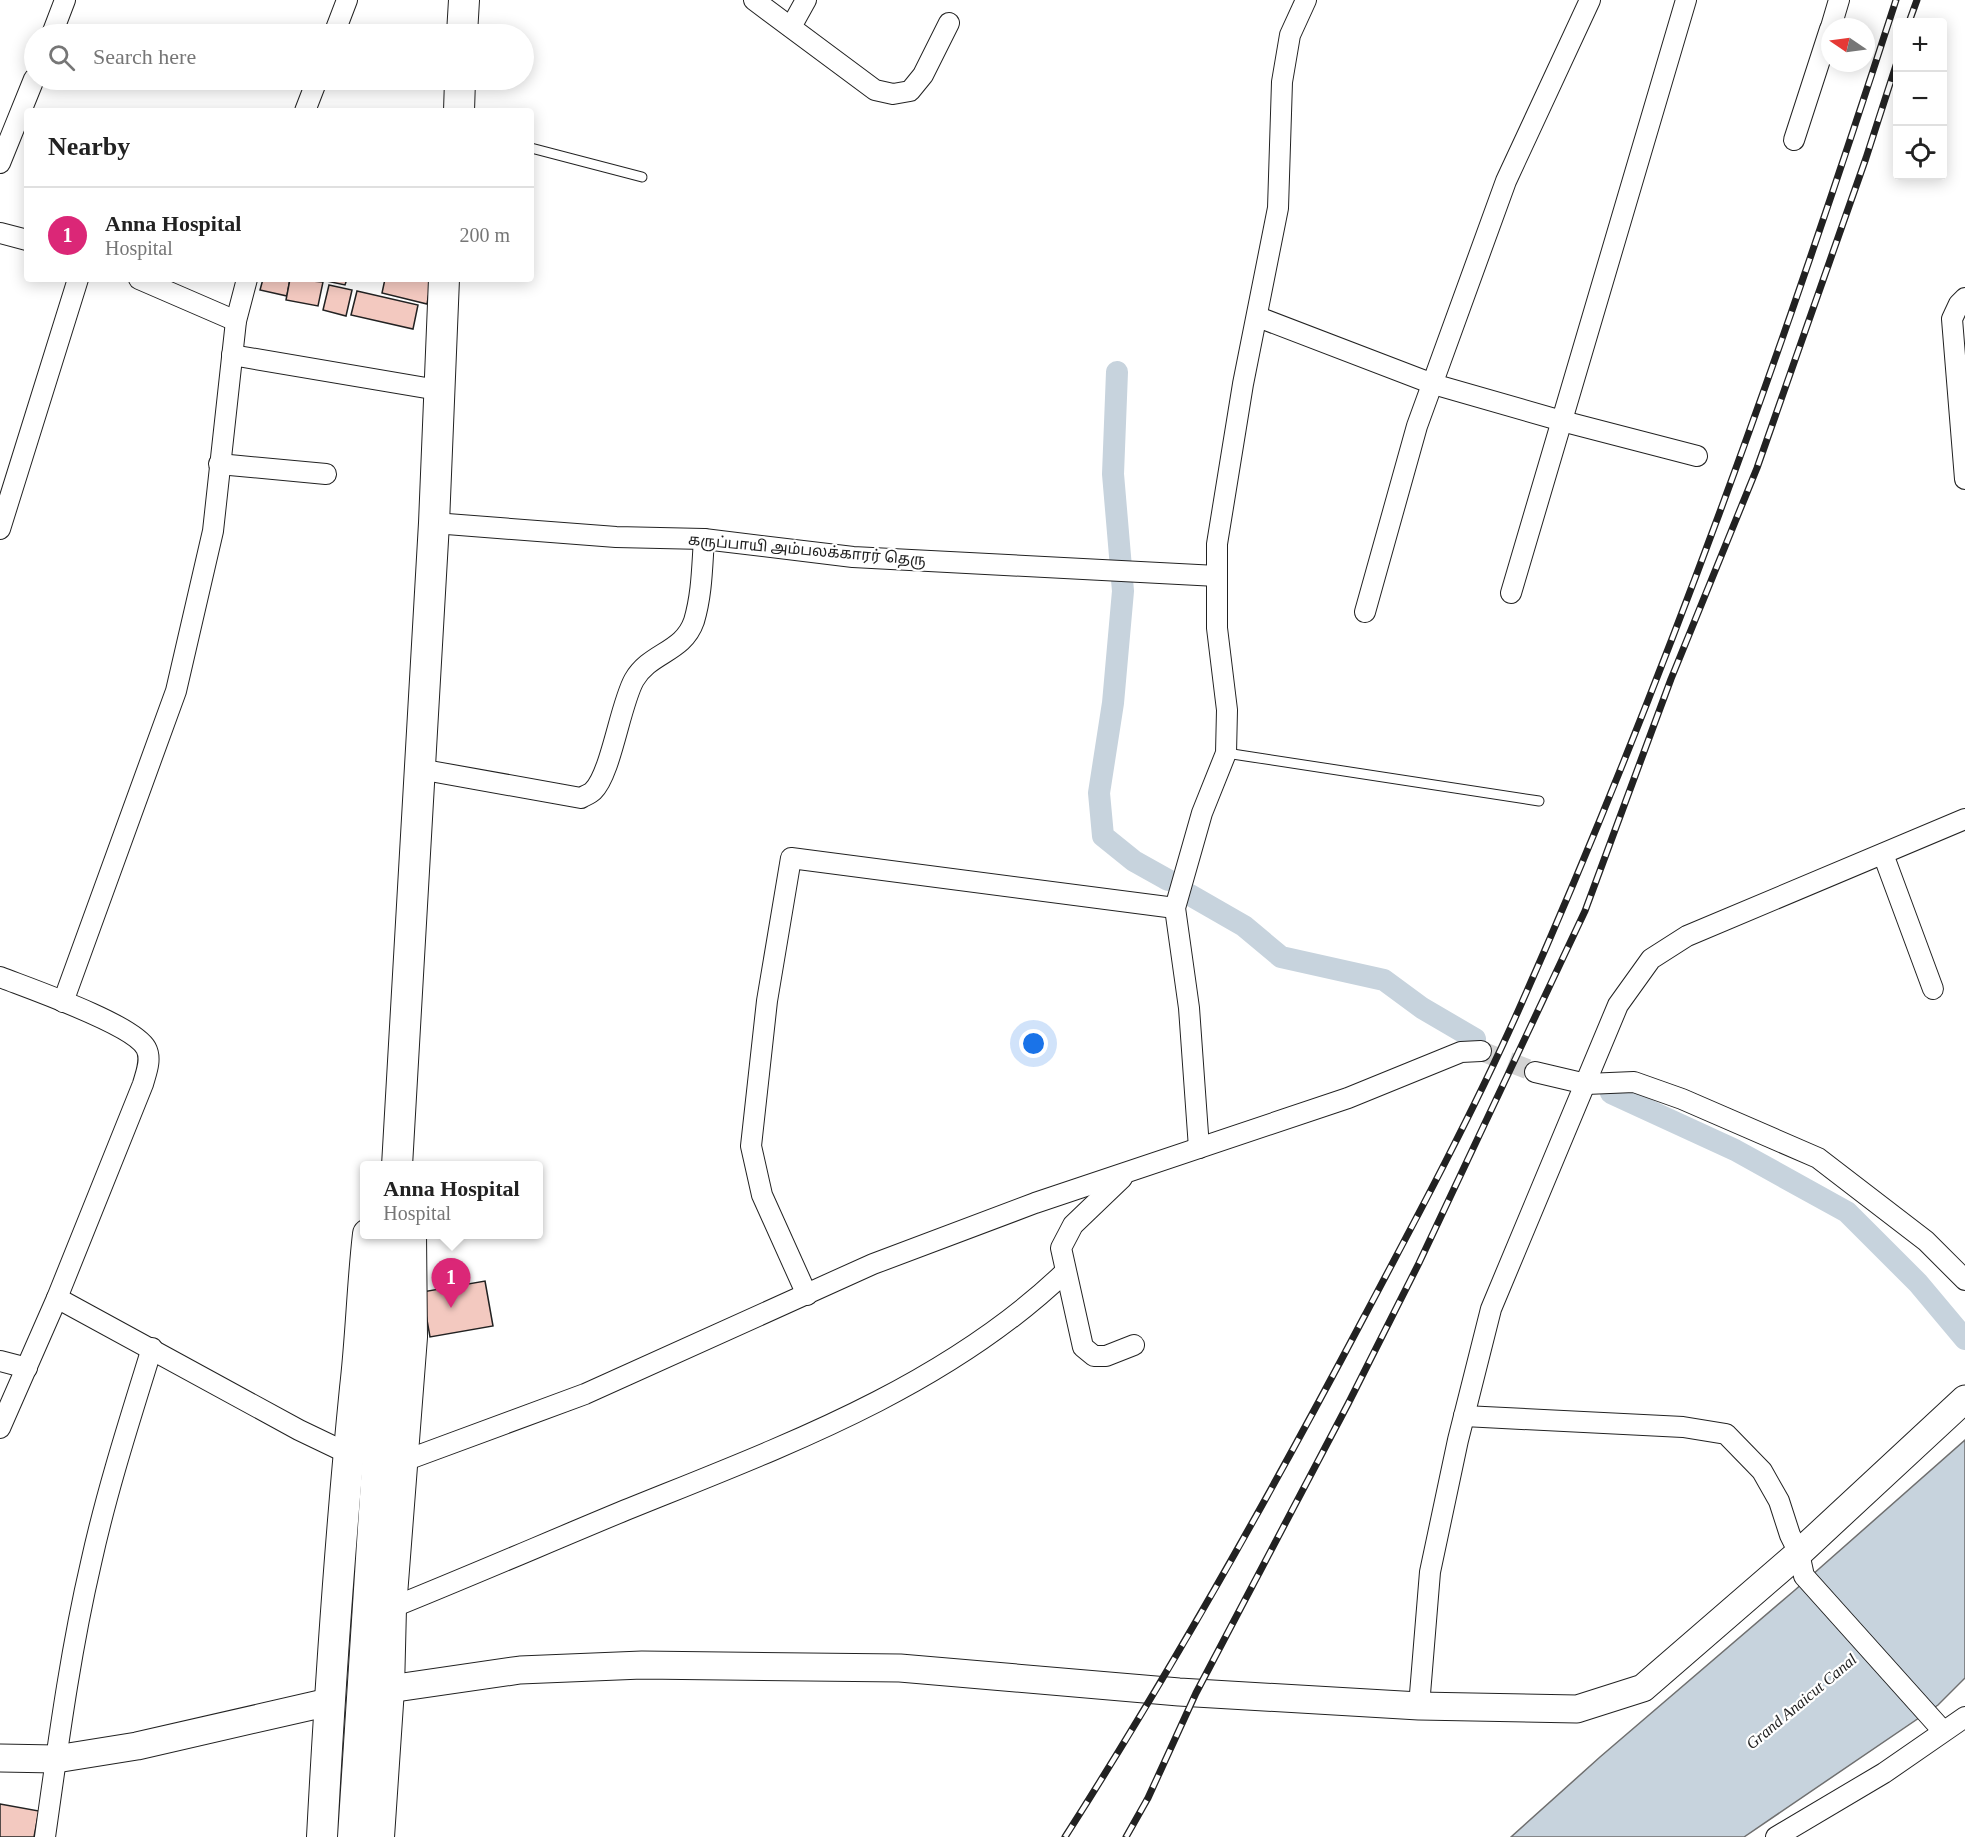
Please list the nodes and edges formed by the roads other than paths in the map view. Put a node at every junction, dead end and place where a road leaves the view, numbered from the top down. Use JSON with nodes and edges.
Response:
{"nodes":[{"id":1,"x":65,"y":0,"type":"edge"},
{"id":2,"x":347,"y":0,"type":"edge"},
{"id":3,"x":464,"y":0,"type":"edge"},
{"id":4,"x":754,"y":0,"type":"edge"},
{"id":5,"x":806,"y":0,"type":"edge"},
{"id":6,"x":1306,"y":0,"type":"edge"},
{"id":7,"x":1590,"y":0,"type":"edge"},
{"id":8,"x":1839,"y":0,"type":"edge"},
{"id":9,"x":1681,"y":1,"type":"edge"},
{"id":10,"x":1833,"y":18,"type":"edge"},
{"id":11,"x":950,"y":23,"type":"dead end"},
{"id":12,"x":56,"y":24,"type":"edge"},
{"id":13,"x":338,"y":24,"type":"edge"},
{"id":14,"x":463,"y":24,"type":"edge"},
{"id":15,"x":791,"y":27,"type":"junction"},
{"id":16,"x":1821,"y":56,"type":"edge"},
{"id":17,"x":30,"y":90,"type":"edge"},
{"id":18,"x":313,"y":90,"type":"edge"},
{"id":19,"x":460,"y":90,"type":"edge"},
{"id":20,"x":306,"y":108,"type":"edge"},
{"id":21,"x":459,"y":108,"type":"edge"},
{"id":22,"x":1794,"y":140,"type":"dead end"},
{"id":23,"x":534,"y":149,"type":"edge"},
{"id":24,"x":0,"y":163,"type":"edge"},
{"id":25,"x":642,"y":177,"type":"dead end"},
{"id":26,"x":0,"y":233,"type":"edge"},
{"id":27,"x":24,"y":239,"type":"edge"},
{"id":28,"x":77,"y":282,"type":"edge"},
{"id":29,"x":146,"y":282,"type":"edge"},
{"id":30,"x":246,"y":282,"type":"edge"},
{"id":31,"x":444,"y":282,"type":"edge"},
{"id":32,"x":1965,"y":298,"type":"edge"},
{"id":33,"x":1258,"y":317,"type":"junction"},
{"id":34,"x":236,"y":321,"type":"junction"},
{"id":35,"x":232,"y":355,"type":"junction"},
{"id":36,"x":1433,"y":384,"type":"junction"},
{"id":37,"x":438,"y":390,"type":"junction"},
{"id":38,"x":1562,"y":421,"type":"junction"},
{"id":39,"x":1697,"y":456,"type":"dead end"},
{"id":40,"x":219,"y":464,"type":"junction"},
{"id":41,"x":326,"y":474,"type":"dead end"},
{"id":42,"x":1965,"y":479,"type":"edge"},
{"id":43,"x":434,"y":523,"type":"junction"},
{"id":44,"x":0,"y":529,"type":"edge"},
{"id":45,"x":704,"y":539,"type":"junction"},
{"id":46,"x":1217,"y":576,"type":"junction"},
{"id":47,"x":1511,"y":593,"type":"dead end"},
{"id":48,"x":1365,"y":612,"type":"dead end"},
{"id":49,"x":1226,"y":753,"type":"junction"},
{"id":50,"x":419,"y":769,"type":"junction"},
{"id":51,"x":1539,"y":801,"type":"dead end"},
{"id":52,"x":1965,"y":819,"type":"edge"},
{"id":53,"x":1882,"y":854,"type":"junction"},
{"id":54,"x":1175,"y":908,"type":"junction"},
{"id":55,"x":0,"y":977,"type":"edge"},
{"id":56,"x":1932,"y":989,"type":"dead end"},
{"id":57,"x":63,"y":1002,"type":"junction"},
{"id":58,"x":1481,"y":1051,"type":"tunnel mouth"},
{"id":59,"x":1535,"y":1072,"type":"tunnel mouth"},
{"id":60,"x":1586,"y":1084,"type":"junction"},
{"id":61,"x":399,"y":1124,"type":"junction"},
{"id":62,"x":1199,"y":1148,"type":"junction"},
{"id":63,"x":380,"y":1161,"type":"edge"},
{"id":64,"x":397,"y":1161,"type":"edge"},
{"id":65,"x":409,"y":1161,"type":"edge"},
{"id":66,"x":1126,"y":1174,"type":"junction"},
{"id":67,"x":367,"y":1239,"type":"edge"},
{"id":68,"x":392,"y":1239,"type":"edge"},
{"id":69,"x":411,"y":1239,"type":"edge"},
{"id":70,"x":1065,"y":1272,"type":"junction"},
{"id":71,"x":1965,"y":1280,"type":"edge"},
{"id":72,"x":807,"y":1295,"type":"junction"},
{"id":73,"x":57,"y":1298,"type":"junction"},
{"id":74,"x":1134,"y":1345,"type":"dead end"},
{"id":75,"x":152,"y":1348,"type":"junction"},
{"id":76,"x":0,"y":1360,"type":"edge"},
{"id":77,"x":27,"y":1368,"type":"junction"},
{"id":78,"x":1965,"y":1399,"type":"edge"},
{"id":79,"x":1464,"y":1416,"type":"junction"},
{"id":80,"x":0,"y":1428,"type":"edge"},
{"id":81,"x":347,"y":1453,"type":"junction"},
{"id":82,"x":401,"y":1462,"type":"junction"},
{"id":83,"x":1802,"y":1564,"type":"junction"},
{"id":84,"x":391,"y":1608,"type":"junction"},
{"id":85,"x":389,"y":1689,"type":"junction"},
{"id":86,"x":329,"y":1702,"type":"junction"},
{"id":87,"x":1419,"y":1706,"type":"junction"},
{"id":88,"x":1965,"y":1717,"type":"edge"},
{"id":89,"x":1937,"y":1724,"type":"junction"},
{"id":90,"x":0,"y":1758,"type":"edge"},
{"id":91,"x":56,"y":1759,"type":"junction"},
{"id":92,"x":1781,"y":1835,"type":"edge"},
{"id":93,"x":45,"y":1837,"type":"edge"},
{"id":94,"x":322,"y":1837,"type":"edge"},
{"id":95,"x":353,"y":1837,"type":"edge"},
{"id":96,"x":379,"y":1837,"type":"edge"}],
"edges":[{"from":1,"to":12,"type":"street"},
{"from":2,"to":13,"type":"street"},
{"from":3,"to":14,"type":"main road"},
{"from":4,"to":15,"type":"street"},
{"from":5,"to":15,"type":"street"},
{"from":6,"to":33,"type":"street"},
{"from":7,"to":36,"type":"street"},
{"from":8,"to":10,"type":"street"},
{"from":9,"to":38,"type":"street"},
{"from":11,"to":15,"type":"street"},
{"from":16,"to":22,"type":"street"},
{"from":17,"to":24,"type":"street"},
{"from":18,"to":20,"type":"street"},
{"from":19,"to":21,"type":"main road"},
{"from":23,"to":25,"type":"lane"},
{"from":26,"to":27,"type":"street"},
{"from":28,"to":44,"type":"street"},
{"from":29,"to":34,"type":"street"},
{"from":30,"to":34,"type":"street"},
{"from":31,"to":37,"type":"main road"},
{"from":32,"to":42,"type":"street"},
{"from":33,"to":36,"type":"street"},
{"from":33,"to":46,"type":"street"},
{"from":34,"to":35,"type":"street"},
{"from":35,"to":37,"type":"street"},
{"from":35,"to":40,"type":"street"},
{"from":36,"to":38,"type":"street"},
{"from":36,"to":48,"type":"street"},
{"from":37,"to":43,"type":"main road"},
{"from":38,"to":39,"type":"street"},
{"from":38,"to":47,"type":"street"},
{"from":40,"to":41,"type":"street"},
{"from":40,"to":57,"type":"street"},
{"from":43,"to":45,"type":"street","name":"கருப்பாயி அம்பலக்காரர் தெரு"},
{"from":43,"to":50,"type":"main road"},
{"from":45,"to":46,"type":"street","name":"கருப்பாயி அம்பலக்காரர் தெரு"},
{"from":45,"to":50,"type":"street"},
{"from":46,"to":49,"type":"street"},
{"from":49,"to":51,"type":"lane"},
{"from":49,"to":54,"type":"street"},
{"from":50,"to":61,"type":"main road"},
{"from":52,"to":53,"type":"street"},
{"from":53,"to":56,"type":"street"},
{"from":53,"to":60,"type":"street"},
{"from":54,"to":62,"type":"street"},
{"from":54,"to":72,"type":"street"},
{"from":55,"to":57,"type":"street"},
{"from":57,"to":73,"type":"street"},
{"from":58,"to":62,"type":"street"},
{"from":59,"to":60,"type":"street"},
{"from":60,"to":71,"type":"street"},
{"from":60,"to":79,"type":"street"},
{"from":61,"to":63,"type":"main road"},
{"from":61,"to":64,"type":"main road"},
{"from":61,"to":65,"type":"main road"},
{"from":62,"to":66,"type":"street"},
{"from":66,"to":70,"type":"street"},
{"from":66,"to":72,"type":"street"},
{"from":67,"to":81,"type":"main road"},
{"from":68,"to":95,"type":"main road"},
{"from":69,"to":82,"type":"main road"},
{"from":70,"to":74,"type":"street"},
{"from":70,"to":84,"type":"street"},
{"from":72,"to":82,"type":"street"},
{"from":73,"to":75,"type":"street"},
{"from":73,"to":77,"type":"street"},
{"from":75,"to":81,"type":"street"},
{"from":75,"to":91,"type":"street"},
{"from":76,"to":77,"type":"street"},
{"from":77,"to":80,"type":"street"},
{"from":78,"to":83,"type":"main road"},
{"from":79,"to":83,"type":"street"},
{"from":79,"to":87,"type":"street"},
{"from":81,"to":86,"type":"main road"},
{"from":82,"to":84,"type":"main road"},
{"from":83,"to":87,"type":"main road"},
{"from":83,"to":89,"type":"street"},
{"from":84,"to":85,"type":"main road"},
{"from":85,"to":87,"type":"main road"},
{"from":85,"to":96,"type":"main road"},
{"from":86,"to":91,"type":"main road"},
{"from":86,"to":94,"type":"main road"},
{"from":88,"to":89,"type":"street"},
{"from":89,"to":92,"type":"street"},
{"from":90,"to":91,"type":"main road"},
{"from":91,"to":93,"type":"street"}]}
